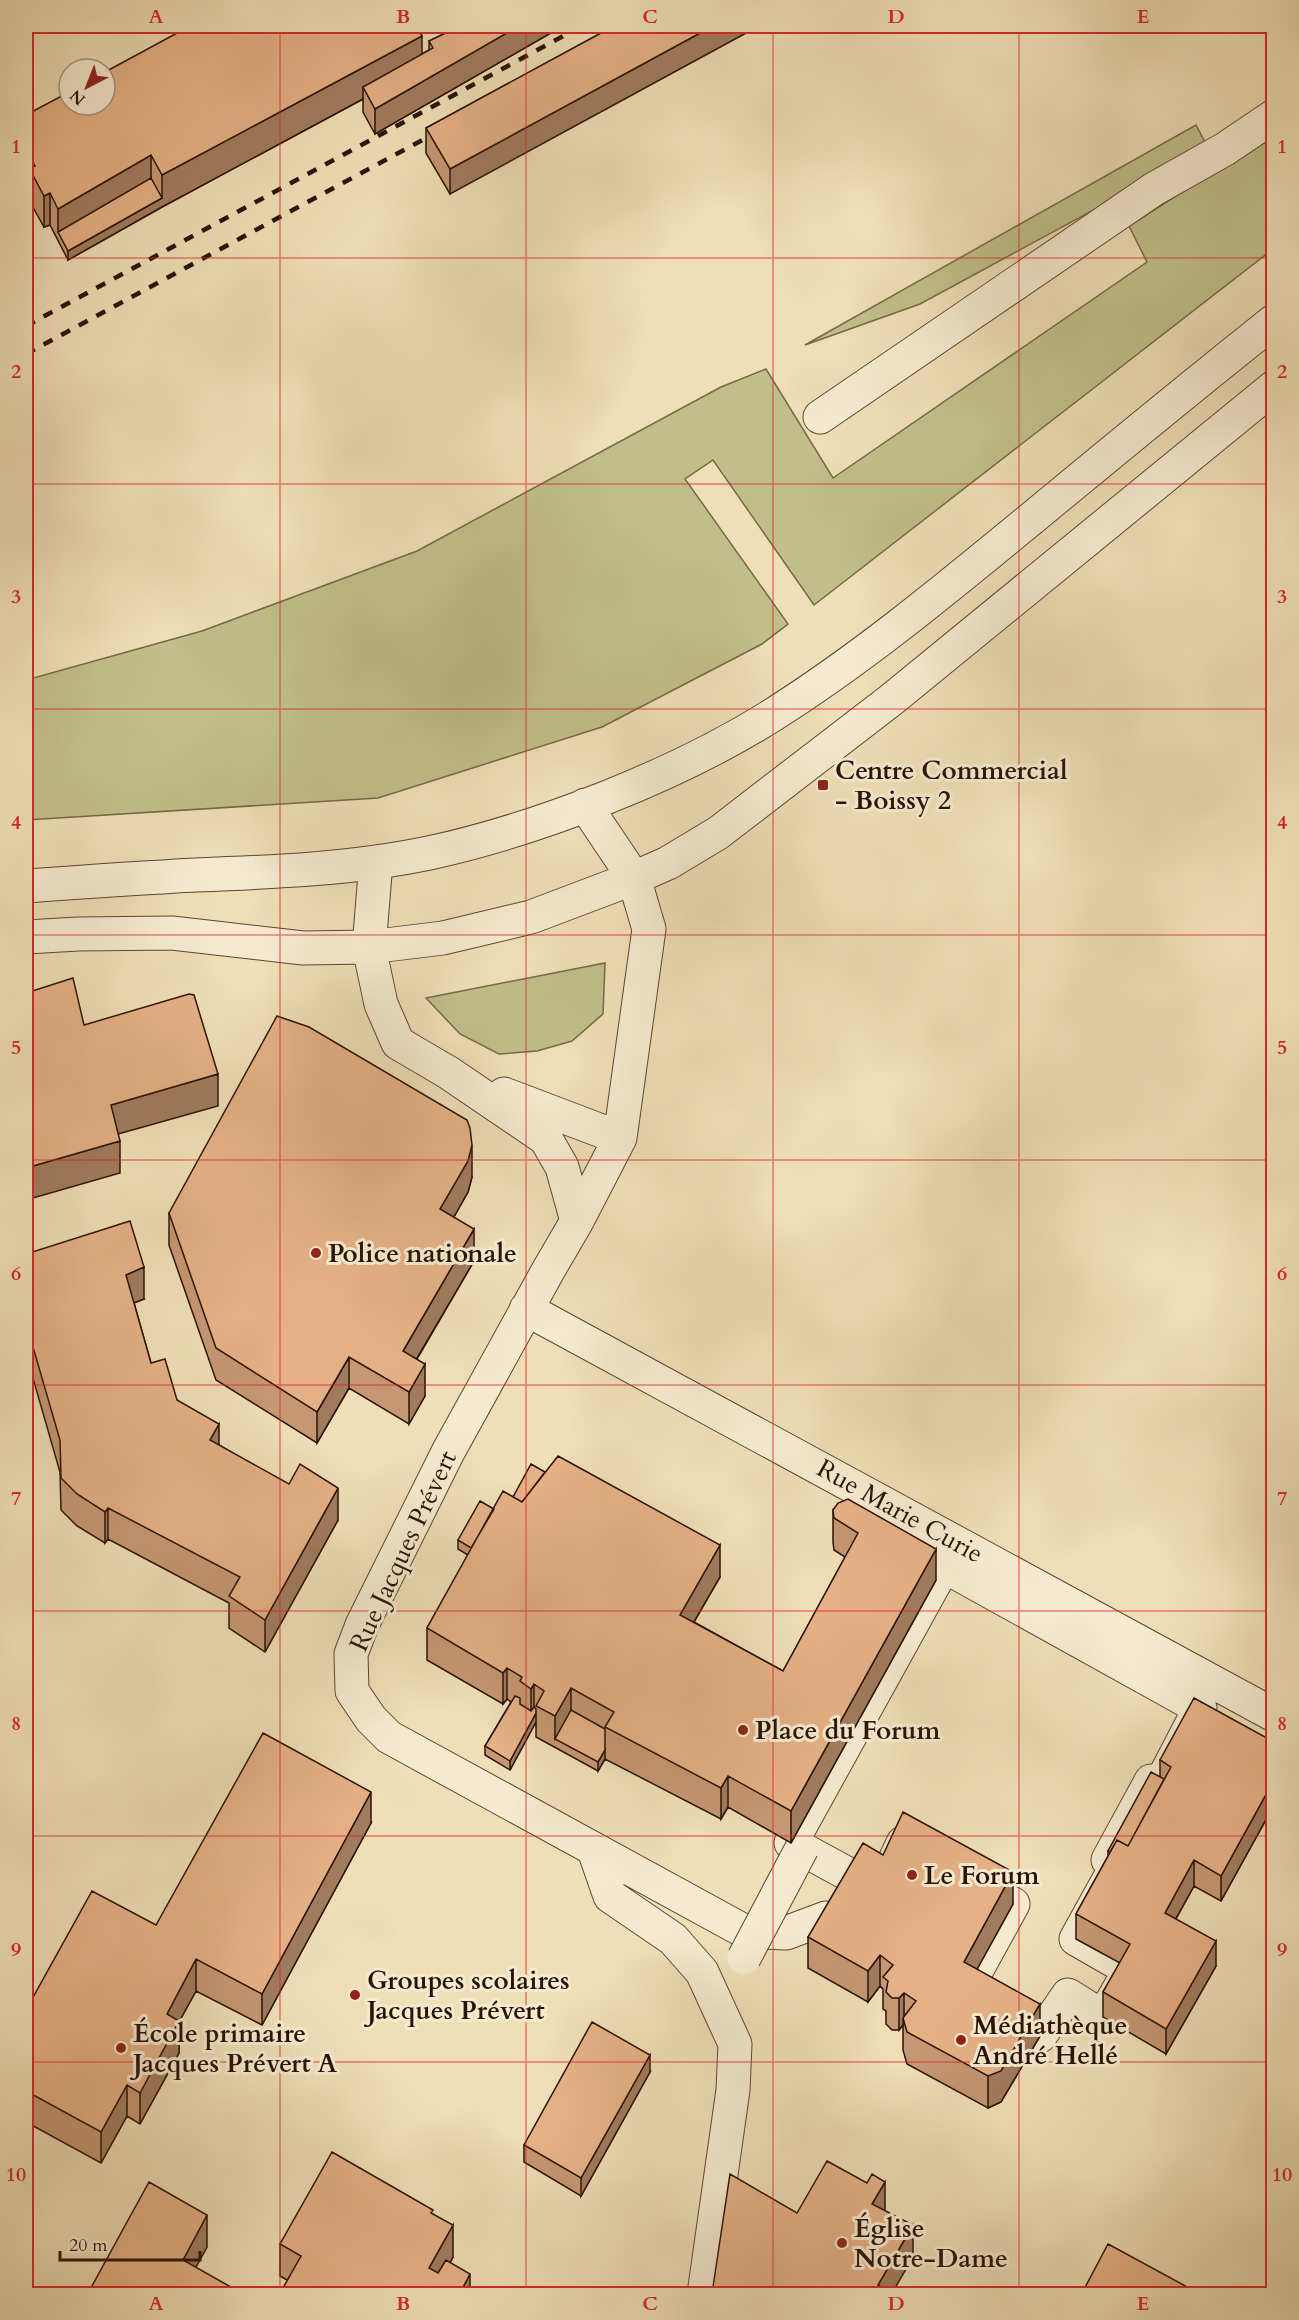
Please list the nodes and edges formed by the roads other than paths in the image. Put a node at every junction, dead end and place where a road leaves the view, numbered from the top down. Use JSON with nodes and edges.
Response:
{"nodes":[{"id":1,"x":1274,"y":116,"type":"edge"},
{"id":2,"x":1274,"y":321,"type":"edge"},
{"id":3,"x":1274,"y":387,"type":"edge"},
{"id":4,"x":820,"y":417,"type":"dead end"},
{"id":5,"x":585,"y":805,"type":"junction"},
{"id":6,"x":376,"y":862,"type":"junction"},
{"id":7,"x":634,"y":878,"type":"junction"},
{"id":8,"x":26,"y":886,"type":"edge"},
{"id":9,"x":26,"y":937,"type":"edge"},
{"id":10,"x":369,"y":947,"type":"junction"},
{"id":11,"x":449,"y":1073,"type":"junction"},
{"id":12,"x":620,"y":1138,"type":"junction"},
{"id":13,"x":578,"y":1221,"type":"junction"},
{"id":14,"x":526,"y":1309,"type":"junction"},
{"id":15,"x":969,"y":1565,"type":"junction"},
{"id":16,"x":1274,"y":1715,"type":"edge"},
{"id":17,"x":802,"y":1848,"type":"junction"},
{"id":18,"x":594,"y":1850,"type":"junction"},
{"id":19,"x":826,"y":1918,"type":"edge"},
{"id":20,"x":744,"y":1958,"type":"dead end"},
{"id":21,"x":704,"y":2295,"type":"edge"}],
"edges":[{"from":1,"to":4,"type":"street"},
{"from":2,"to":5,"type":"street"},
{"from":3,"to":7,"type":"street"},
{"from":5,"to":6,"type":"street"},
{"from":5,"to":7,"type":"street","name":"Rue Jacques Prévert"},
{"from":6,"to":8,"type":"street"},
{"from":6,"to":10,"type":"street"},
{"from":7,"to":10,"type":"street"},
{"from":7,"to":12,"type":"street","name":"Rue Jacques Prévert"},
{"from":9,"to":10,"type":"street"},
{"from":10,"to":11,"type":"street"},
{"from":11,"to":12,"type":"street"},
{"from":11,"to":13,"type":"street"},
{"from":12,"to":13,"type":"street","name":"Rue Jacques Prévert"},
{"from":13,"to":14,"type":"street","name":"Rue Jacques Prévert"},
{"from":14,"to":15,"type":"street","name":"Rue Marie Curie"},
{"from":14,"to":18,"type":"street","name":"Rue Jacques Prévert"},
{"from":15,"to":16,"type":"street","name":"Rue Marie Curie"},
{"from":15,"to":17,"type":"street"},
{"from":15,"to":17,"type":"street"},
{"from":17,"to":20,"type":"street","bridge":true},
{"from":18,"to":19,"type":"street","name":"Rue Jacques Prévert"},
{"from":18,"to":21,"type":"street"}]}
